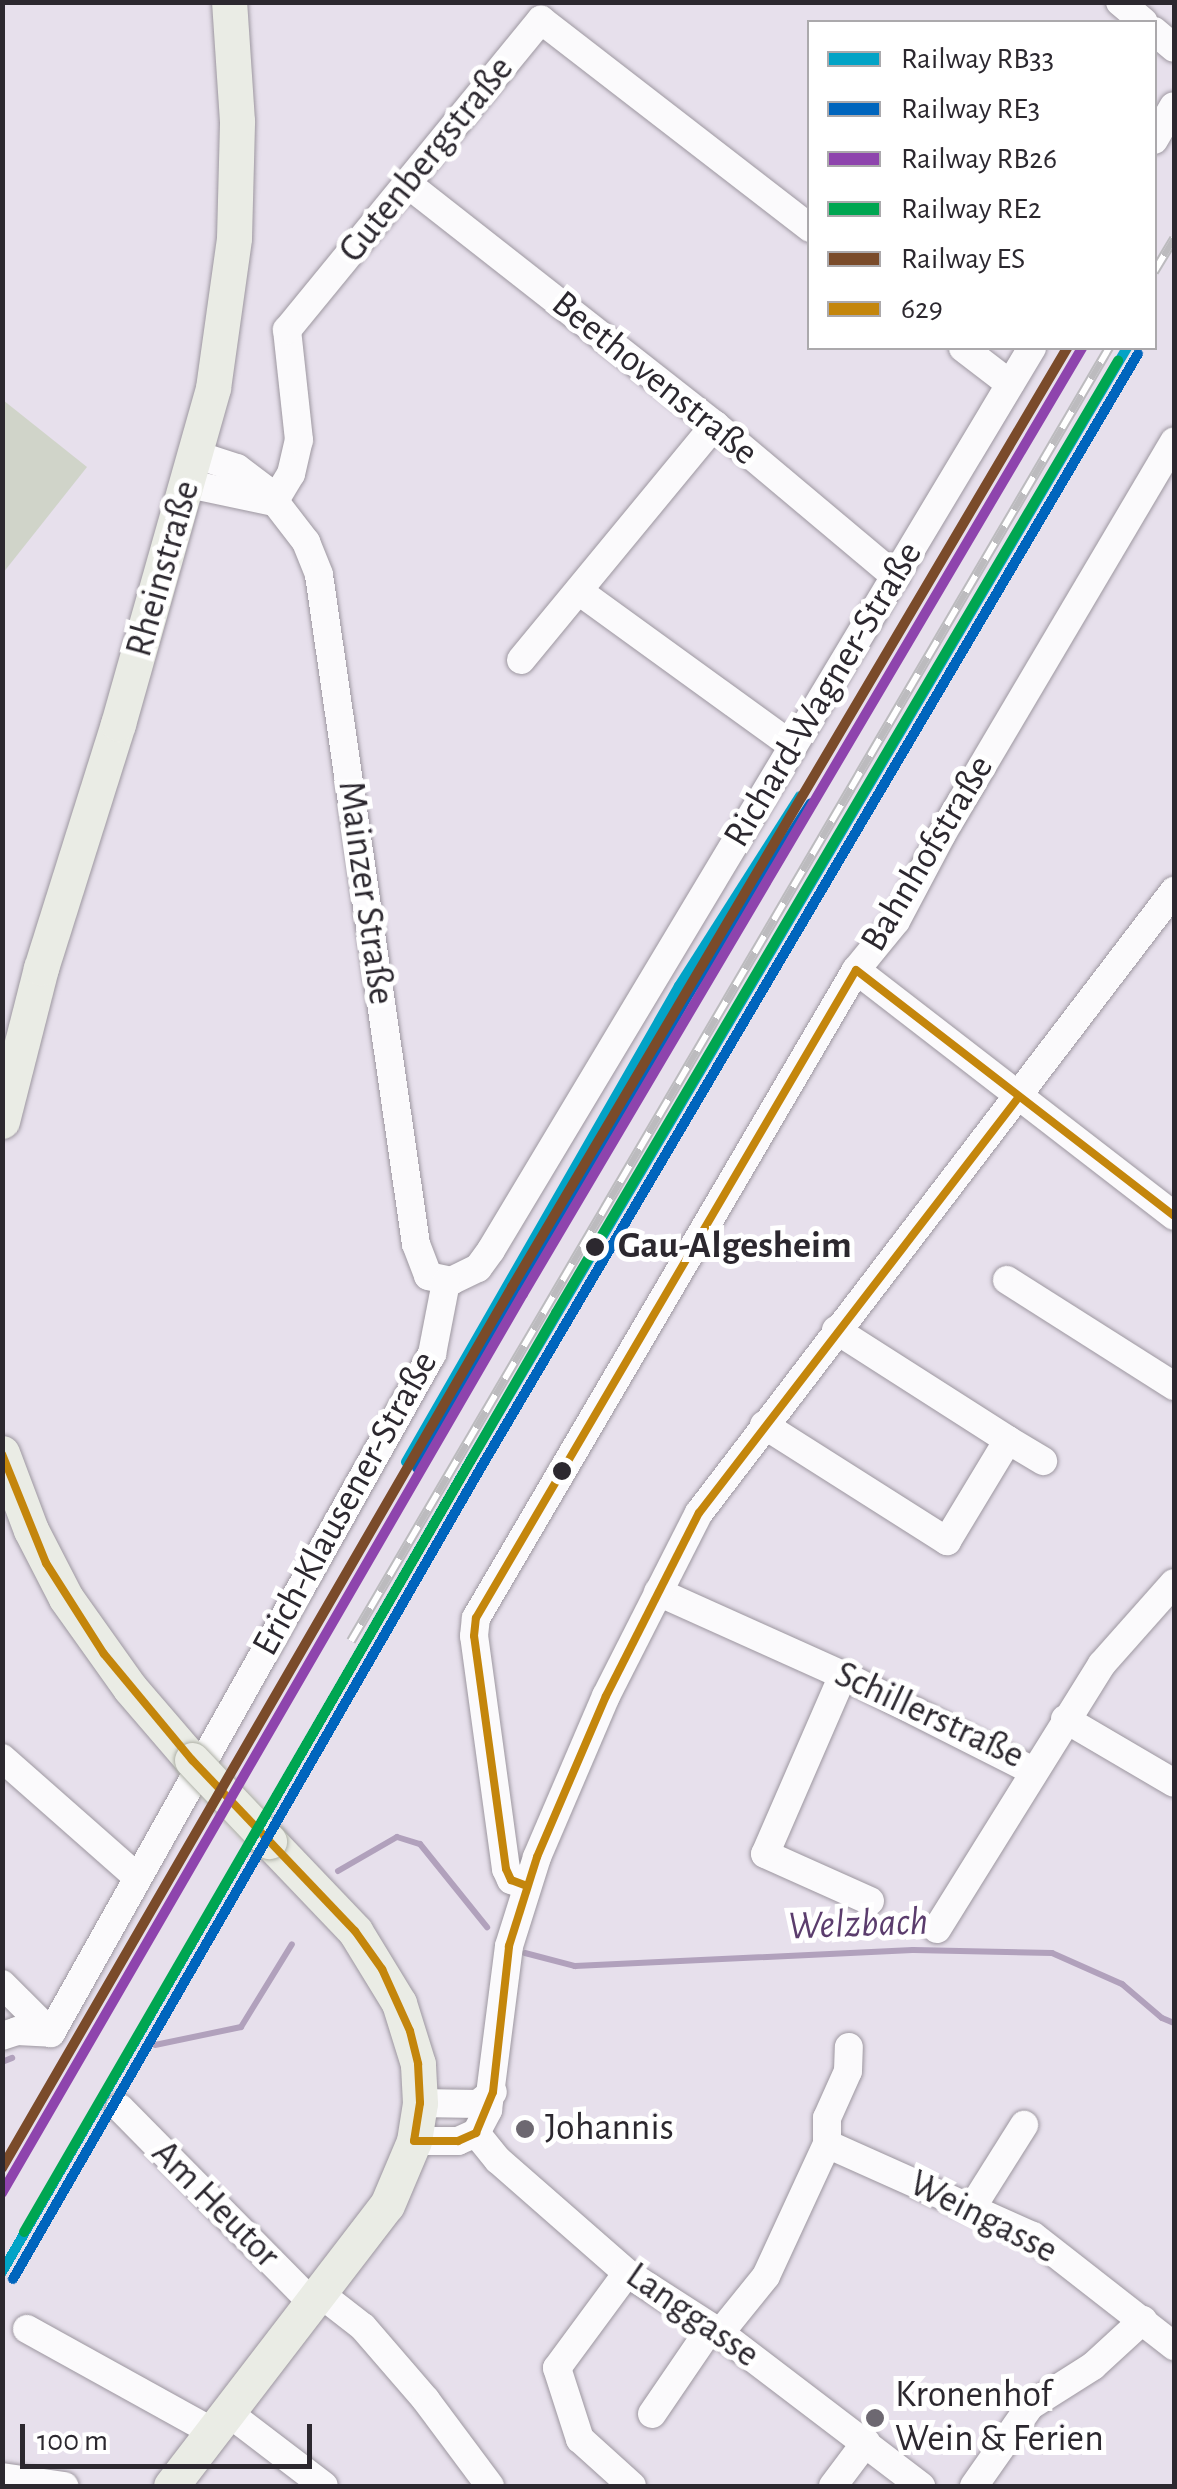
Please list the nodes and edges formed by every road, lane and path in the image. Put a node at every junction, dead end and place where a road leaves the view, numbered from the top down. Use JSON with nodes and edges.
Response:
{"nodes":[{"id":1,"x":229,"y":2,"type":"edge"},
{"id":2,"x":1120,"y":2,"type":"edge"},
{"id":3,"x":1142,"y":20,"type":"edge"},
{"id":4,"x":1174,"y":106,"type":"edge"},
{"id":5,"x":1157,"y":135,"type":"edge"},
{"id":6,"x":409,"y":185,"type":"junction"},
{"id":7,"x":807,"y":226,"type":"edge"},
{"id":8,"x":966,"y":350,"type":"edge"},
{"id":9,"x":1031,"y":350,"type":"edge"},
{"id":10,"x":1010,"y":384,"type":"junction"},
{"id":11,"x":714,"y":426,"type":"junction"},
{"id":12,"x":1174,"y":442,"type":"edge"},
{"id":13,"x":193,"y":470,"type":"junction"},
{"id":14,"x":274,"y":502,"type":"junction"},
{"id":15,"x":896,"y":577,"type":"junction"},
{"id":16,"x":580,"y":592,"type":"junction"},
{"id":17,"x":521,"y":660,"type":"dead end"},
{"id":18,"x":793,"y":746,"type":"junction"},
{"id":19,"x":1174,"y":891,"type":"edge"},
{"id":20,"x":856,"y":970,"type":"junction"},
{"id":21,"x":1018,"y":1098,"type":"junction"},
{"id":22,"x":2,"y":1121,"type":"edge"},
{"id":23,"x":1174,"y":1216,"type":"edge"},
{"id":24,"x":1007,"y":1280,"type":"dead end"},
{"id":25,"x":446,"y":1282,"type":"junction"},
{"id":26,"x":836,"y":1330,"type":"junction"},
{"id":27,"x":1174,"y":1386,"type":"edge"},
{"id":28,"x":764,"y":1425,"type":"junction"},
{"id":29,"x":1008,"y":1440,"type":"junction"},
{"id":30,"x":1044,"y":1461,"type":"dead end"},
{"id":31,"x":5,"y":1466,"type":"edge"},
{"id":32,"x":1174,"y":1583,"type":"edge"},
{"id":33,"x":658,"y":1592,"type":"junction"},
{"id":34,"x":843,"y":1675,"type":"junction"},
{"id":35,"x":1066,"y":1720,"type":"junction"},
{"id":36,"x":2,"y":1758,"type":"edge"},
{"id":37,"x":1033,"y":1771,"type":"junction"},
{"id":38,"x":1174,"y":1783,"type":"edge"},
{"id":39,"x":138,"y":1877,"type":"junction"},
{"id":40,"x":527,"y":1886,"type":"junction"},
{"id":41,"x":870,"y":1901,"type":"dead end"},
{"id":42,"x":937,"y":1929,"type":"dead end"},
{"id":43,"x":2,"y":1984,"type":"edge"},
{"id":44,"x":51,"y":2033,"type":"junction"},
{"id":45,"x":2,"y":2036,"type":"edge"},
{"id":46,"x":849,"y":2048,"type":"dead end"},
{"id":47,"x":493,"y":2092,"type":"junction"},
{"id":48,"x":420,"y":2103,"type":"junction"},
{"id":49,"x":120,"y":2108,"type":"dead end"},
{"id":50,"x":1024,"y":2125,"type":"dead end"},
{"id":51,"x":476,"y":2133,"type":"junction"},
{"id":52,"x":414,"y":2141,"type":"junction"},
{"id":53,"x":828,"y":2144,"type":"junction"},
{"id":54,"x":973,"y":2206,"type":"junction"},
{"id":55,"x":627,"y":2273,"type":"junction"},
{"id":56,"x":314,"y":2296,"type":"junction"},
{"id":57,"x":1142,"y":2320,"type":"junction"},
{"id":58,"x":27,"y":2329,"type":"dead end"},
{"id":59,"x":715,"y":2331,"type":"junction"},
{"id":60,"x":1174,"y":2346,"type":"edge"},
{"id":61,"x":652,"y":2414,"type":"dead end"},
{"id":62,"x":218,"y":2421,"type":"junction"},
{"id":63,"x":866,"y":2442,"type":"junction"},
{"id":64,"x":2,"y":2478,"type":"edge"},
{"id":65,"x":64,"y":2486,"type":"edge"},
{"id":66,"x":171,"y":2486,"type":"edge"},
{"id":67,"x":324,"y":2486,"type":"edge"},
{"id":68,"x":490,"y":2486,"type":"edge"},
{"id":69,"x":632,"y":2486,"type":"edge"},
{"id":70,"x":833,"y":2486,"type":"edge"},
{"id":71,"x":921,"y":2486,"type":"edge"},
{"id":72,"x":974,"y":2486,"type":"edge"}],
"edges":[{"from":1,"to":13,"type":"main road","name":"Rheinstraße"},
{"from":2,"to":3,"type":"street"},
{"from":4,"to":5,"type":"street"},
{"from":6,"to":7,"type":"street","name":"Gutenbergstraße"},
{"from":6,"to":11,"type":"street","name":"Beethovenstraße"},
{"from":6,"to":14,"type":"street","name":"Gutenbergstraße"},
{"from":8,"to":10,"type":"street"},
{"from":9,"to":10,"type":"street","name":"Richard-Wagner-Straße"},
{"from":10,"to":15,"type":"street","name":"Richard-Wagner-Straße"},
{"from":11,"to":15,"type":"street","name":"Beethovenstraße"},
{"from":11,"to":16,"type":"street"},
{"from":12,"to":20,"type":"street","name":"Bahnhofstraße"},
{"from":13,"to":14,"type":"street","name":"Mainzer Straße"},
{"from":13,"to":22,"type":"main road","name":"Rheinstraße"},
{"from":14,"to":25,"type":"street","name":"Mainzer Straße"},
{"from":15,"to":18,"type":"street","name":"Richard-Wagner-Straße"},
{"from":16,"to":17,"type":"street"},
{"from":16,"to":18,"type":"street"},
{"from":18,"to":25,"type":"street","name":"Richard-Wagner-Straße"},
{"from":19,"to":21,"type":"street"},
{"from":20,"to":21,"type":"street"},
{"from":20,"to":40,"type":"street","name":"Bahnhofstraße"},
{"from":21,"to":23,"type":"street"},
{"from":21,"to":26,"type":"street"},
{"from":24,"to":27,"type":"street"},
{"from":25,"to":39,"type":"street","name":"Erich-Klausener-Straße"},
{"from":26,"to":28,"type":"street"},
{"from":26,"to":29,"type":"street"},
{"from":28,"to":29,"type":"street"},
{"from":28,"to":33,"type":"street"},
{"from":29,"to":30,"type":"street"},
{"from":31,"to":48,"type":"main road","bridge":true},
{"from":32,"to":35,"type":"street"},
{"from":33,"to":34,"type":"street","name":"Schillerstraße"},
{"from":33,"to":40,"type":"street"},
{"from":34,"to":37,"type":"street","name":"Schillerstraße"},
{"from":34,"to":41,"type":"street"},
{"from":35,"to":37,"type":"street","name":"Schillerstraße"},
{"from":35,"to":38,"type":"street","name":"Schillerstraße"},
{"from":36,"to":39,"type":"street"},
{"from":37,"to":42,"type":"street"},
{"from":39,"to":44,"type":"street","name":"Erich-Klausener-Straße"},
{"from":40,"to":47,"type":"street"},
{"from":43,"to":44,"type":"street"},
{"from":44,"to":45,"type":"street"},
{"from":46,"to":53,"type":"street"},
{"from":47,"to":48,"type":"street"},
{"from":47,"to":51,"type":"street"},
{"from":48,"to":52,"type":"main road"},
{"from":49,"to":56,"type":"street","name":"Am Heutor"},
{"from":50,"to":54,"type":"street"},
{"from":51,"to":52,"type":"street"},
{"from":51,"to":55,"type":"street","name":"Langgasse"},
{"from":52,"to":56,"type":"main road"},
{"from":53,"to":54,"type":"street","name":"Weingasse"},
{"from":53,"to":59,"type":"street"},
{"from":54,"to":57,"type":"street","name":"Weingasse"},
{"from":55,"to":59,"type":"street","name":"Langgasse"},
{"from":55,"to":69,"type":"street"},
{"from":56,"to":62,"type":"main road"},
{"from":56,"to":68,"type":"street","name":"Am Heutor"},
{"from":57,"to":60,"type":"street","name":"Weingasse"},
{"from":57,"to":72,"type":"street"},
{"from":58,"to":62,"type":"street"},
{"from":59,"to":61,"type":"street"},
{"from":59,"to":63,"type":"street","name":"Langgasse"},
{"from":62,"to":66,"type":"main road"},
{"from":62,"to":67,"type":"street"},
{"from":63,"to":70,"type":"street"},
{"from":63,"to":71,"type":"street","name":"Langgasse"},
{"from":64,"to":65,"type":"street"}]}
